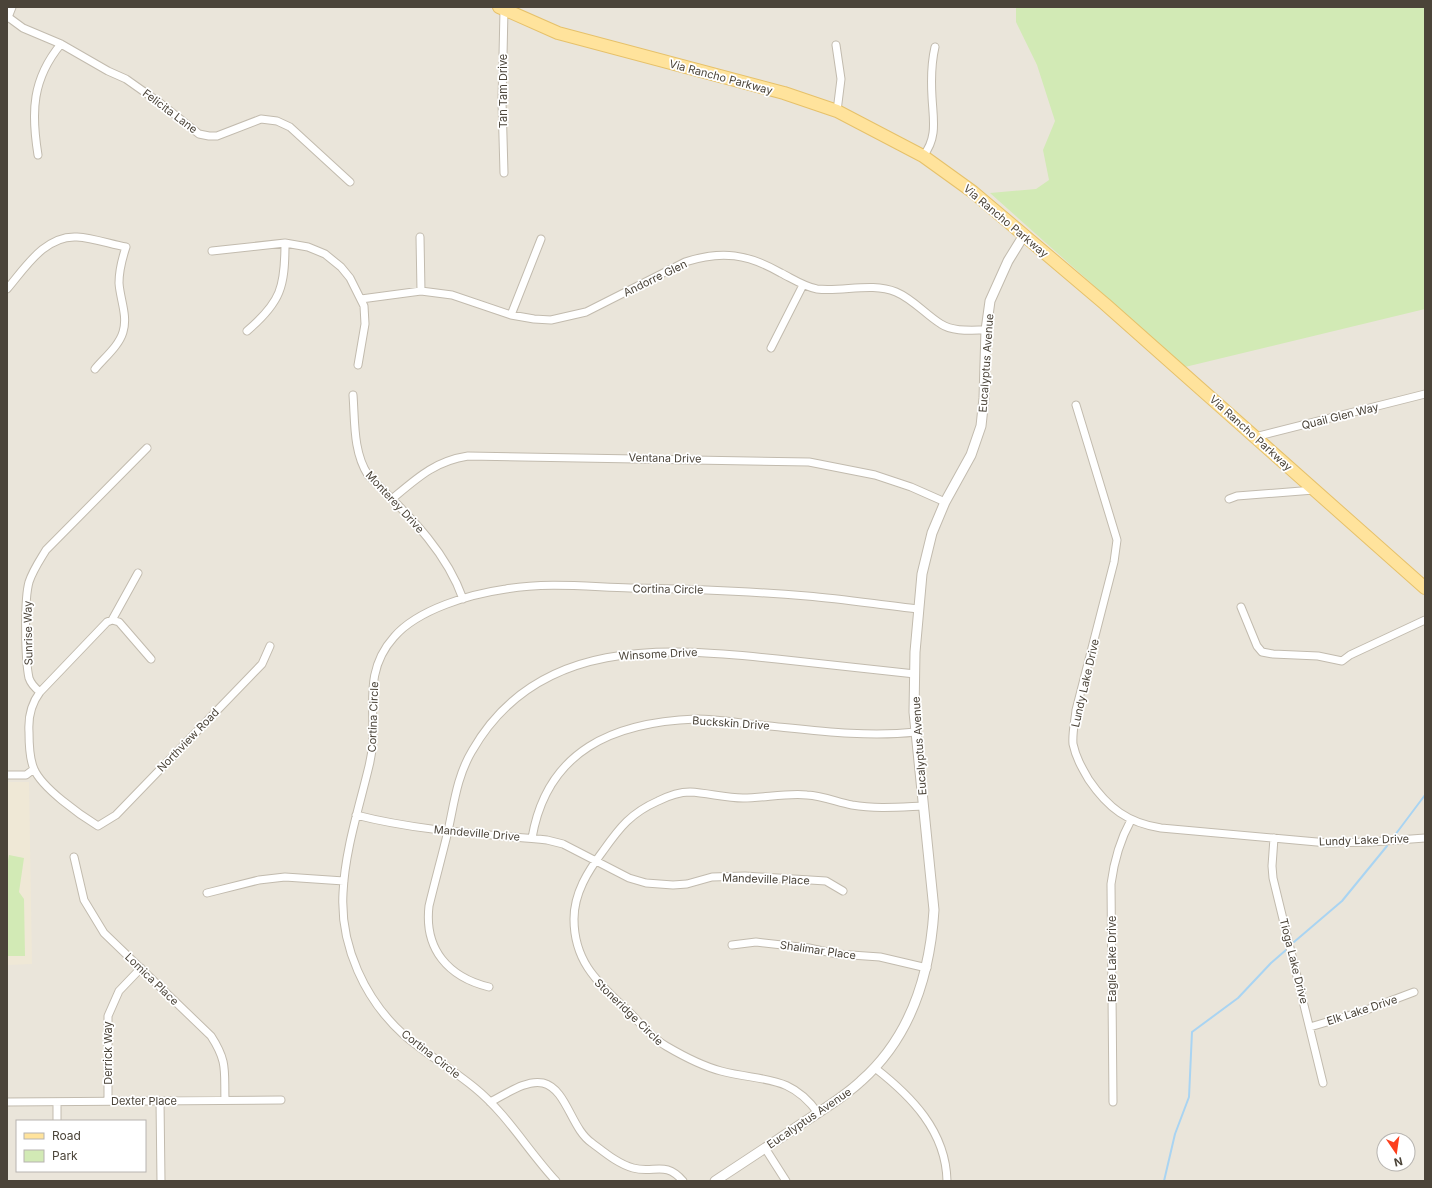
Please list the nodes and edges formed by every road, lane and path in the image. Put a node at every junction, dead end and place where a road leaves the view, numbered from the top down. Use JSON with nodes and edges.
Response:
{"nodes":[{"id":1,"x":11,"y":7,"type":"edge"},
{"id":2,"x":502,"y":8,"type":"edge"},
{"id":3,"x":7,"y":17,"type":"edge"},
{"id":4,"x":61,"y":44,"type":"junction"},
{"id":5,"x":836,"y":45,"type":"dead end"},
{"id":6,"x":934,"y":47,"type":"dead end"},
{"id":7,"x":837,"y":111,"type":"junction"},
{"id":8,"x":38,"y":155,"type":"dead end"},
{"id":9,"x":923,"y":156,"type":"junction"},
{"id":10,"x":504,"y":173,"type":"dead end"},
{"id":11,"x":350,"y":182,"type":"dead end"},
{"id":12,"x":1024,"y":235,"type":"junction"},
{"id":13,"x":420,"y":237,"type":"dead end"},
{"id":14,"x":541,"y":239,"type":"dead end"},
{"id":15,"x":285,"y":243,"type":"junction"},
{"id":16,"x":212,"y":251,"type":"dead end"},
{"id":17,"x":803,"y":285,"type":"junction"},
{"id":18,"x":7,"y":289,"type":"edge"},
{"id":19,"x":421,"y":291,"type":"junction"},
{"id":20,"x":361,"y":299,"type":"junction"},
{"id":21,"x":511,"y":315,"type":"junction"},
{"id":22,"x":986,"y":330,"type":"junction"},
{"id":23,"x":247,"y":331,"type":"dead end"},
{"id":24,"x":771,"y":348,"type":"dead end"},
{"id":25,"x":358,"y":365,"type":"dead end"},
{"id":26,"x":95,"y":369,"type":"dead end"},
{"id":27,"x":1425,"y":394,"type":"edge"},
{"id":28,"x":353,"y":395,"type":"dead end"},
{"id":29,"x":1076,"y":405,"type":"dead end"},
{"id":30,"x":1256,"y":437,"type":"junction"},
{"id":31,"x":147,"y":448,"type":"dead end"},
{"id":32,"x":1314,"y":490,"type":"junction"},
{"id":33,"x":392,"y":499,"type":"junction"},
{"id":34,"x":1229,"y":499,"type":"dead end"},
{"id":35,"x":945,"y":502,"type":"junction"},
{"id":36,"x":138,"y":573,"type":"dead end"},
{"id":37,"x":1425,"y":588,"type":"edge"},
{"id":38,"x":463,"y":599,"type":"junction"},
{"id":39,"x":1242,"y":607,"type":"dead end"},
{"id":40,"x":918,"y":609,"type":"junction"},
{"id":41,"x":112,"y":620,"type":"junction"},
{"id":42,"x":1425,"y":620,"type":"edge"},
{"id":43,"x":270,"y":646,"type":"dead end"},
{"id":44,"x":151,"y":659,"type":"dead end"},
{"id":45,"x":915,"y":674,"type":"junction"},
{"id":46,"x":40,"y":692,"type":"junction"},
{"id":47,"x":916,"y":732,"type":"junction"},
{"id":48,"x":34,"y":769,"type":"junction"},
{"id":49,"x":7,"y":775,"type":"edge"},
{"id":50,"x":923,"y":806,"type":"junction"},
{"id":51,"x":356,"y":815,"type":"junction"},
{"id":52,"x":1131,"y":820,"type":"junction"},
{"id":53,"x":448,"y":831,"type":"junction"},
{"id":54,"x":532,"y":838,"type":"junction"},
{"id":55,"x":1274,"y":838,"type":"junction"},
{"id":56,"x":1425,"y":838,"type":"edge"},
{"id":57,"x":74,"y":857,"type":"dead end"},
{"id":58,"x":595,"y":861,"type":"junction"},
{"id":59,"x":344,"y":881,"type":"junction"},
{"id":60,"x":843,"y":892,"type":"dead end"},
{"id":61,"x":206,"y":893,"type":"dead end"},
{"id":62,"x":732,"y":945,"type":"dead end"},
{"id":63,"x":141,"y":968,"type":"junction"},
{"id":64,"x":927,"y":968,"type":"junction"},
{"id":65,"x":489,"y":987,"type":"dead end"},
{"id":66,"x":1414,"y":992,"type":"dead end"},
{"id":67,"x":1310,"y":1027,"type":"junction"},
{"id":68,"x":875,"y":1068,"type":"junction"},
{"id":69,"x":1323,"y":1083,"type":"dead end"},
{"id":70,"x":225,"y":1100,"type":"junction"},
{"id":71,"x":281,"y":1100,"type":"dead end"},
{"id":72,"x":108,"y":1101,"type":"junction"},
{"id":73,"x":160,"y":1101,"type":"junction"},
{"id":74,"x":7,"y":1102,"type":"edge"},
{"id":75,"x":57,"y":1102,"type":"junction"},
{"id":76,"x":490,"y":1102,"type":"junction"},
{"id":77,"x":1113,"y":1102,"type":"dead end"},
{"id":78,"x":818,"y":1113,"type":"junction"},
{"id":79,"x":58,"y":1120,"type":"edge"},
{"id":80,"x":765,"y":1148,"type":"junction"},
{"id":81,"x":161,"y":1181,"type":"edge"},
{"id":82,"x":556,"y":1181,"type":"edge"},
{"id":83,"x":683,"y":1181,"type":"edge"},
{"id":84,"x":715,"y":1181,"type":"edge"},
{"id":85,"x":786,"y":1181,"type":"edge"},
{"id":86,"x":947,"y":1181,"type":"edge"}],
"edges":[{"from":1,"to":3,"type":"street"},
{"from":2,"to":7,"type":"main road","name":"Via Rancho Parkway"},
{"from":2,"to":10,"type":"street","name":"Tan Tam Drive"},
{"from":3,"to":4,"type":"street","name":"Felicita Lane"},
{"from":4,"to":8,"type":"street"},
{"from":4,"to":11,"type":"street","name":"Felicita Lane"},
{"from":5,"to":7,"type":"street"},
{"from":6,"to":9,"type":"street"},
{"from":7,"to":9,"type":"main road","name":"Via Rancho Parkway"},
{"from":9,"to":12,"type":"main road","name":"Via Rancho Parkway"},
{"from":12,"to":22,"type":"street","name":"Eucalyptus Avenue"},
{"from":12,"to":30,"type":"main road","name":"Via Rancho Parkway"},
{"from":13,"to":19,"type":"street"},
{"from":14,"to":21,"type":"street"},
{"from":15,"to":16,"type":"street"},
{"from":15,"to":20,"type":"street"},
{"from":15,"to":23,"type":"street"},
{"from":17,"to":21,"type":"street","name":"Andorre Glen"},
{"from":17,"to":22,"type":"street","name":"Andorre Glen"},
{"from":17,"to":24,"type":"street"},
{"from":18,"to":26,"type":"street"},
{"from":19,"to":20,"type":"street","name":"Andorre Glen"},
{"from":19,"to":21,"type":"street","name":"Andorre Glen"},
{"from":20,"to":25,"type":"street"},
{"from":22,"to":35,"type":"street","name":"Eucalyptus Avenue"},
{"from":27,"to":30,"type":"street","name":"Quail Glen Way"},
{"from":28,"to":33,"type":"street","name":"Monterey Drive"},
{"from":29,"to":52,"type":"street","name":"Lundy Lake Drive"},
{"from":30,"to":32,"type":"main road","name":"Via Rancho Parkway"},
{"from":31,"to":46,"type":"street","name":"Sunrise Way"},
{"from":32,"to":34,"type":"street"},
{"from":32,"to":37,"type":"main road","name":"Via Rancho Parkway"},
{"from":33,"to":35,"type":"street","name":"Ventana Drive"},
{"from":33,"to":38,"type":"street","name":"Monterey Drive"},
{"from":35,"to":40,"type":"street","name":"Eucalyptus Avenue"},
{"from":36,"to":41,"type":"street"},
{"from":38,"to":40,"type":"street","name":"Cortina Circle"},
{"from":38,"to":51,"type":"street","name":"Cortina Circle"},
{"from":39,"to":42,"type":"street"},
{"from":40,"to":45,"type":"street","name":"Eucalyptus Avenue"},
{"from":41,"to":44,"type":"street"},
{"from":41,"to":46,"type":"street"},
{"from":43,"to":48,"type":"street","name":"Northview Road"},
{"from":45,"to":47,"type":"street","name":"Eucalyptus Avenue"},
{"from":45,"to":53,"type":"street","name":"Winsome Drive"},
{"from":46,"to":48,"type":"street"},
{"from":47,"to":50,"type":"street","name":"Eucalyptus Avenue"},
{"from":47,"to":54,"type":"street","name":"Buckskin Drive"},
{"from":48,"to":49,"type":"street"},
{"from":50,"to":58,"type":"street","name":"Stoneridge Circle"},
{"from":50,"to":64,"type":"street","name":"Eucalyptus Avenue"},
{"from":51,"to":53,"type":"street","name":"Mandeville Drive"},
{"from":51,"to":59,"type":"street","name":"Cortina Circle"},
{"from":52,"to":55,"type":"street","name":"Lundy Lake Drive"},
{"from":52,"to":77,"type":"street","name":"Eagle Lake Drive"},
{"from":53,"to":54,"type":"street","name":"Mandeville Drive"},
{"from":53,"to":65,"type":"street","name":"Winsome Drive"},
{"from":54,"to":58,"type":"street","name":"Mandeville Drive"},
{"from":55,"to":56,"type":"street","name":"Lundy Lake Drive"},
{"from":55,"to":67,"type":"street","name":"Tioga Lake Drive"},
{"from":57,"to":63,"type":"street","name":"Lomica Place"},
{"from":58,"to":60,"type":"street","name":"Mandeville Place"},
{"from":58,"to":78,"type":"street","name":"Stoneridge Circle"},
{"from":59,"to":61,"type":"street"},
{"from":59,"to":76,"type":"street","name":"Cortina Circle"},
{"from":62,"to":64,"type":"street","name":"Shalimar Place"},
{"from":63,"to":70,"type":"street","name":"Lomica Place"},
{"from":63,"to":72,"type":"street","name":"Derrick Way"},
{"from":64,"to":68,"type":"street","name":"Eucalyptus Avenue"},
{"from":66,"to":67,"type":"street","name":"Elk Lake Drive"},
{"from":67,"to":69,"type":"street","name":"Tioga Lake Drive"},
{"from":68,"to":78,"type":"street","name":"Eucalyptus Avenue"},
{"from":68,"to":86,"type":"street"},
{"from":70,"to":71,"type":"street","name":"Dexter Place"},
{"from":70,"to":73,"type":"street","name":"Dexter Place"},
{"from":72,"to":73,"type":"street","name":"Dexter Place"},
{"from":72,"to":75,"type":"street","name":"Dexter Place"},
{"from":73,"to":81,"type":"street"},
{"from":74,"to":75,"type":"street","name":"Dexter Place"},
{"from":75,"to":79,"type":"street"},
{"from":76,"to":82,"type":"street","name":"Cortina Circle"},
{"from":76,"to":83,"type":"street"},
{"from":78,"to":80,"type":"street","name":"Eucalyptus Avenue"},
{"from":80,"to":84,"type":"street","name":"Eucalyptus Avenue"},
{"from":80,"to":85,"type":"street"}]}
